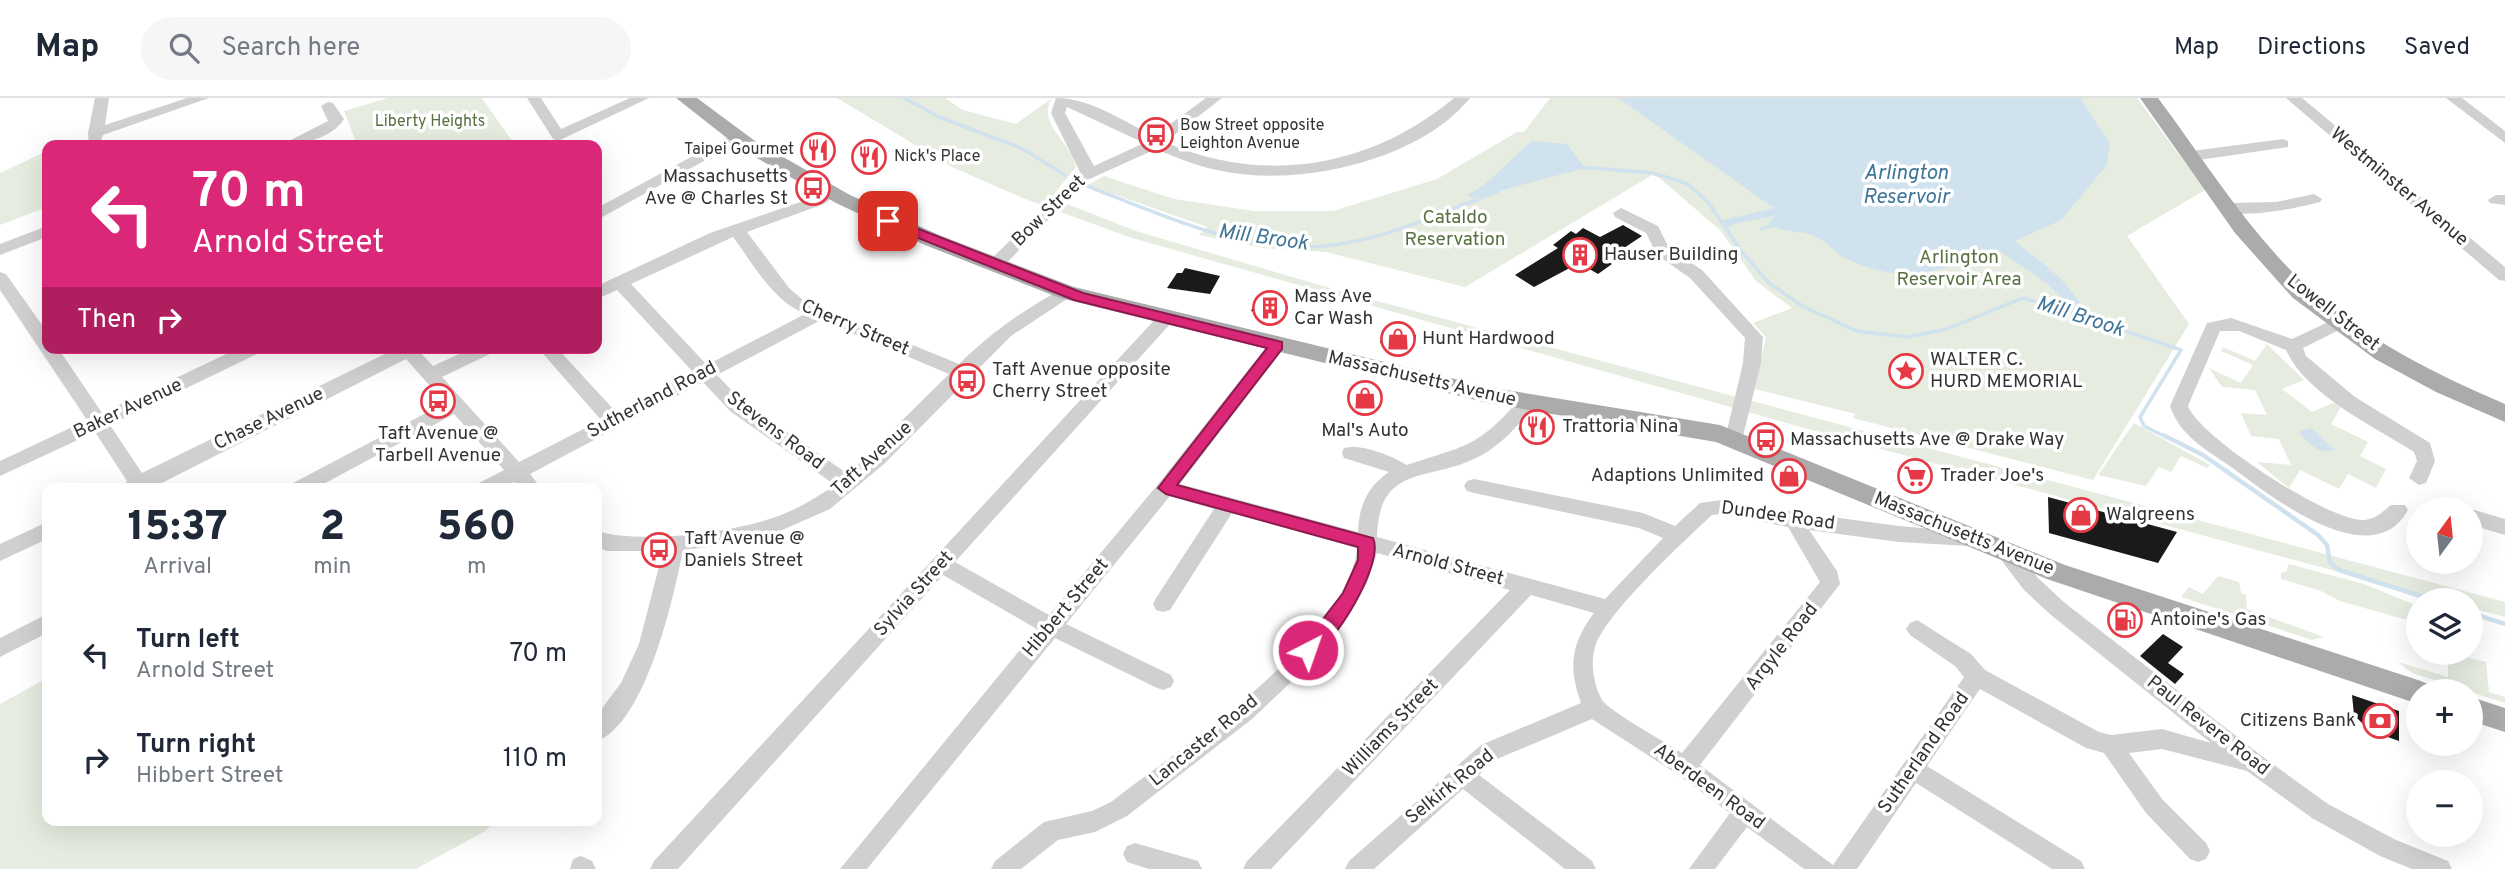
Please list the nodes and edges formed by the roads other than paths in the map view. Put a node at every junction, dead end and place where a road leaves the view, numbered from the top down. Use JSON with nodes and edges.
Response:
{"nodes":[{"id":1,"x":102,"y":98,"type":"edge"},
{"id":2,"x":202,"y":98,"type":"edge"},
{"id":3,"x":534,"y":98,"type":"edge"},
{"id":4,"x":642,"y":98,"type":"edge"},
{"id":5,"x":685,"y":98,"type":"edge"},
{"id":6,"x":1215,"y":98,"type":"edge"},
{"id":7,"x":1463,"y":98,"type":"edge"},
{"id":8,"x":2150,"y":98,"type":"edge"},
{"id":9,"x":2293,"y":98,"type":"edge"},
{"id":10,"x":2453,"y":98,"type":"edge"},
{"id":11,"x":1063,"y":99,"type":"edge"},
{"id":12,"x":328,"y":106,"type":"dead end"},
{"id":13,"x":737,"y":137,"type":"junction"},
{"id":14,"x":2505,"y":138,"type":"edge"},
{"id":15,"x":94,"y":139,"type":"edge"},
{"id":16,"x":299,"y":140,"type":"edge"},
{"id":17,"x":1156,"y":143,"type":"junction"},
{"id":18,"x":2283,"y":144,"type":"dead end"},
{"id":19,"x":2192,"y":156,"type":"junction"},
{"id":20,"x":1088,"y":173,"type":"junction"},
{"id":21,"x":832,"y":192,"type":"junction"},
{"id":22,"x":2314,"y":199,"type":"dead end"},
{"id":23,"x":2230,"y":208,"type":"junction"},
{"id":24,"x":602,"y":212,"type":"edge"},
{"id":25,"x":1621,"y":212,"type":"dead end"},
{"id":26,"x":736,"y":229,"type":"junction"},
{"id":27,"x":42,"y":233,"type":"edge"},
{"id":28,"x":0,"y":250,"type":"edge"},
{"id":29,"x":995,"y":265,"type":"junction"},
{"id":30,"x":2505,"y":276,"type":"edge"},
{"id":31,"x":0,"y":278,"type":"edge"},
{"id":32,"x":619,"y":282,"type":"junction"},
{"id":33,"x":602,"y":290,"type":"edge"},
{"id":34,"x":1068,"y":293,"type":"junction"},
{"id":35,"x":819,"y":314,"type":"junction"},
{"id":36,"x":1165,"y":318,"type":"junction"},
{"id":37,"x":2339,"y":323,"type":"junction"},
{"id":38,"x":42,"y":338,"type":"edge"},
{"id":39,"x":1277,"y":345,"type":"junction"},
{"id":40,"x":2293,"y":346,"type":"junction"},
{"id":41,"x":53,"y":354,"type":"edge"},
{"id":42,"x":227,"y":354,"type":"edge"},
{"id":43,"x":399,"y":354,"type":"edge"},
{"id":44,"x":411,"y":354,"type":"edge"},
{"id":45,"x":475,"y":354,"type":"edge"},
{"id":46,"x":552,"y":354,"type":"edge"},
{"id":47,"x":703,"y":373,"type":"junction"},
{"id":48,"x":963,"y":373,"type":"junction"},
{"id":49,"x":429,"y":375,"type":"junction"},
{"id":50,"x":1526,"y":403,"type":"junction"},
{"id":51,"x":456,"y":405,"type":"junction"},
{"id":52,"x":2505,"y":414,"type":"edge"},
{"id":53,"x":612,"y":421,"type":"junction"},
{"id":54,"x":99,"y":422,"type":"junction"},
{"id":55,"x":1736,"y":428,"type":"junction"},
{"id":56,"x":1351,"y":453,"type":"dead end"},
{"id":57,"x":0,"y":469,"type":"edge"},
{"id":58,"x":517,"y":472,"type":"junction"},
{"id":59,"x":1404,"y":472,"type":"junction"},
{"id":60,"x":2420,"y":478,"type":"dead end"},
{"id":61,"x":135,"y":483,"type":"edge"},
{"id":62,"x":145,"y":483,"type":"edge"},
{"id":63,"x":309,"y":483,"type":"edge"},
{"id":64,"x":496,"y":483,"type":"edge"},
{"id":65,"x":527,"y":483,"type":"edge"},
{"id":66,"x":848,"y":484,"type":"junction"},
{"id":67,"x":1474,"y":485,"type":"dead end"},
{"id":68,"x":1166,"y":488,"type":"junction"},
{"id":69,"x":1227,"y":505,"type":"junction"},
{"id":70,"x":2398,"y":510,"type":"dead end"},
{"id":71,"x":1796,"y":519,"type":"junction"},
{"id":72,"x":2483,"y":521,"type":"edge"},
{"id":73,"x":2505,"y":527,"type":"edge"},
{"id":74,"x":42,"y":532,"type":"edge"},
{"id":75,"x":1678,"y":536,"type":"junction"},
{"id":76,"x":1971,"y":538,"type":"junction"},
{"id":77,"x":602,"y":541,"type":"edge"},
{"id":78,"x":1367,"y":542,"type":"junction"},
{"id":79,"x":674,"y":545,"type":"junction"},
{"id":80,"x":2005,"y":552,"type":"junction"},
{"id":81,"x":0,"y":553,"type":"edge"},
{"id":82,"x":941,"y":564,"type":"junction"},
{"id":83,"x":2056,"y":572,"type":"junction"},
{"id":84,"x":1527,"y":586,"type":"junction"},
{"id":85,"x":1163,"y":604,"type":"dead end"},
{"id":86,"x":1608,"y":608,"type":"junction"},
{"id":87,"x":2058,"y":609,"type":"junction"},
{"id":88,"x":42,"y":626,"type":"edge"},
{"id":89,"x":1051,"y":626,"type":"junction"},
{"id":90,"x":1917,"y":629,"type":"dead end"},
{"id":91,"x":0,"y":648,"type":"edge"},
{"id":92,"x":1977,"y":676,"type":"junction"},
{"id":93,"x":1163,"y":681,"type":"dead end"},
{"id":94,"x":2406,"y":688,"type":"edge"},
{"id":95,"x":1594,"y":708,"type":"junction"},
{"id":96,"x":2483,"y":713,"type":"edge"},
{"id":97,"x":2505,"y":720,"type":"edge"},
{"id":98,"x":602,"y":726,"type":"edge"},
{"id":99,"x":2111,"y":745,"type":"junction"},
{"id":100,"x":2255,"y":764,"type":"junction"},
{"id":101,"x":1685,"y":767,"type":"junction"},
{"id":102,"x":1912,"y":769,"type":"junction"},
{"id":103,"x":1462,"y":775,"type":"junction"},
{"id":104,"x":1744,"y":813,"type":"junction"},
{"id":105,"x":2198,"y":851,"type":"dead end"},
{"id":106,"x":1135,"y":854,"type":"dead end"},
{"id":107,"x":662,"y":869,"type":"edge"},
{"id":108,"x":852,"y":869,"type":"edge"},
{"id":109,"x":1003,"y":869,"type":"edge"},
{"id":110,"x":1190,"y":869,"type":"edge"},
{"id":111,"x":1255,"y":869,"type":"edge"},
{"id":112,"x":1357,"y":869,"type":"edge"},
{"id":113,"x":1584,"y":869,"type":"edge"},
{"id":114,"x":1701,"y":869,"type":"edge"},
{"id":115,"x":1823,"y":869,"type":"edge"},
{"id":116,"x":1843,"y":869,"type":"edge"},
{"id":117,"x":2073,"y":869,"type":"edge"},
{"id":118,"x":2440,"y":869,"type":"edge"}],
"edges":[{"from":1,"to":15,"type":"street"},
{"from":2,"to":15,"type":"street"},
{"from":3,"to":4,"type":"street"},
{"from":5,"to":13,"type":"main road","name":"Massachusetts Avenue"},
{"from":6,"to":17,"type":"street","name":"Bow Street"},
{"from":7,"to":17,"type":"street"},
{"from":8,"to":19,"type":"main road","name":"Lowell Street"},
{"from":9,"to":30,"type":"street","name":"Westminster Avenue"},
{"from":10,"to":14,"type":"street"},
{"from":11,"to":17,"type":"street"},
{"from":11,"to":20,"type":"street"},
{"from":12,"to":16,"type":"street"},
{"from":13,"to":21,"type":"main road","name":"Massachusetts Avenue"},
{"from":13,"to":24,"type":"street"},
{"from":17,"to":20,"type":"street","name":"Bow Street"},
{"from":18,"to":19,"type":"street"},
{"from":19,"to":23,"type":"main road","name":"Lowell Street"},
{"from":20,"to":29,"type":"street","name":"Bow Street"},
{"from":21,"to":26,"type":"street"},
{"from":21,"to":29,"type":"main road","name":"Massachusetts Avenue"},
{"from":22,"to":23,"type":"street"},
{"from":23,"to":37,"type":"main road","name":"Lowell Street"},
{"from":25,"to":55,"type":"street"},
{"from":26,"to":32,"type":"street"},
{"from":26,"to":35,"type":"street","name":"Cherry Street"},
{"from":27,"to":28,"type":"street"},
{"from":29,"to":34,"type":"main road","name":"Massachusetts Avenue"},
{"from":31,"to":38,"type":"street"},
{"from":32,"to":33,"type":"street"},
{"from":32,"to":47,"type":"street","name":"Stevens Road"},
{"from":34,"to":36,"type":"main road","name":"Massachusetts Avenue"},
{"from":34,"to":48,"type":"street","name":"Taft Avenue"},
{"from":35,"to":47,"type":"street","name":"Sutherland Road"},
{"from":35,"to":48,"type":"street","name":"Cherry Street"},
{"from":36,"to":39,"type":"main road","name":"Massachusetts Avenue"},
{"from":36,"to":82,"type":"street","name":"Sylvia Street"},
{"from":37,"to":40,"type":"street"},
{"from":37,"to":52,"type":"main road","name":"Lowell Street"},
{"from":39,"to":50,"type":"main road","name":"Massachusetts Avenue"},
{"from":39,"to":68,"type":"street","name":"Hibbert Street"},
{"from":40,"to":60,"type":"street"},
{"from":40,"to":70,"type":"street"},
{"from":41,"to":54,"type":"street"},
{"from":42,"to":54,"type":"street","name":"Baker Avenue"},
{"from":43,"to":62,"type":"street","name":"Chase Avenue"},
{"from":44,"to":49,"type":"street"},
{"from":45,"to":49,"type":"street"},
{"from":46,"to":53,"type":"street"},
{"from":47,"to":53,"type":"street","name":"Sutherland Road"},
{"from":47,"to":66,"type":"street","name":"Stevens Road"},
{"from":48,"to":66,"type":"street","name":"Taft Avenue"},
{"from":49,"to":51,"type":"street"},
{"from":50,"to":55,"type":"main road","name":"Massachusetts Avenue"},
{"from":50,"to":59,"type":"street","name":"Lancaster Road"},
{"from":51,"to":58,"type":"street"},
{"from":51,"to":63,"type":"street"},
{"from":53,"to":58,"type":"street","name":"Sutherland Road"},
{"from":54,"to":57,"type":"street","name":"Baker Avenue"},
{"from":54,"to":61,"type":"street"},
{"from":55,"to":76,"type":"main road","name":"Massachusetts Avenue"},
{"from":56,"to":59,"type":"street"},
{"from":58,"to":64,"type":"street","name":"Sutherland Road"},
{"from":58,"to":65,"type":"street"},
{"from":59,"to":78,"type":"street","name":"Lancaster Road"},
{"from":66,"to":79,"type":"street","name":"Taft Avenue"},
{"from":67,"to":75,"type":"street"},
{"from":68,"to":69,"type":"street","name":"Arnold Street"},
{"from":68,"to":89,"type":"street","name":"Hibbert Street"},
{"from":69,"to":78,"type":"street","name":"Arnold Street"},
{"from":69,"to":85,"type":"street"},
{"from":71,"to":75,"type":"street","name":"Dundee Road"},
{"from":71,"to":76,"type":"street","name":"Dundee Road"},
{"from":71,"to":101,"type":"street","name":"Argyle Road"},
{"from":72,"to":73,"type":"street"},
{"from":74,"to":81,"type":"street"},
{"from":75,"to":86,"type":"street","name":"Dundee Road"},
{"from":76,"to":80,"type":"main road","name":"Massachusetts Avenue"},
{"from":77,"to":79,"type":"street","name":"Taft Avenue"},
{"from":78,"to":84,"type":"street","name":"Arnold Street"},
{"from":78,"to":109,"type":"street","name":"Lancaster Road"},
{"from":79,"to":98,"type":"street"},
{"from":80,"to":83,"type":"main road","name":"Massachusetts Avenue"},
{"from":80,"to":87,"type":"street","name":"Paul Revere Road"},
{"from":82,"to":89,"type":"street"},
{"from":82,"to":107,"type":"street","name":"Sylvia Street"},
{"from":83,"to":87,"type":"street"},
{"from":83,"to":94,"type":"main road","name":"Massachusetts Avenue"},
{"from":84,"to":86,"type":"street","name":"Arnold Street"},
{"from":84,"to":111,"type":"street","name":"Williams Street"},
{"from":86,"to":95,"type":"street","name":"Dundee Road"},
{"from":87,"to":100,"type":"street","name":"Paul Revere Road"},
{"from":88,"to":91,"type":"street"},
{"from":89,"to":93,"type":"street"},
{"from":89,"to":108,"type":"street","name":"Hibbert Street"},
{"from":90,"to":92,"type":"street"},
{"from":92,"to":99,"type":"street","name":"Sutherland Road"},
{"from":92,"to":102,"type":"street","name":"Sutherland Road"},
{"from":95,"to":101,"type":"street","name":"Aberdeen Road"},
{"from":95,"to":103,"type":"street","name":"Selkirk Road"},
{"from":96,"to":97,"type":"main road"},
{"from":99,"to":100,"type":"street"},
{"from":99,"to":105,"type":"street"},
{"from":100,"to":118,"type":"street","name":"Paul Revere Road"},
{"from":101,"to":104,"type":"street","name":"Aberdeen Road"},
{"from":102,"to":116,"type":"street","name":"Sutherland Road"},
{"from":102,"to":117,"type":"street"},
{"from":103,"to":112,"type":"street","name":"Selkirk Road"},
{"from":103,"to":113,"type":"street"},
{"from":104,"to":114,"type":"street"},
{"from":104,"to":115,"type":"street","name":"Aberdeen Road"},
{"from":106,"to":110,"type":"street"}]}
